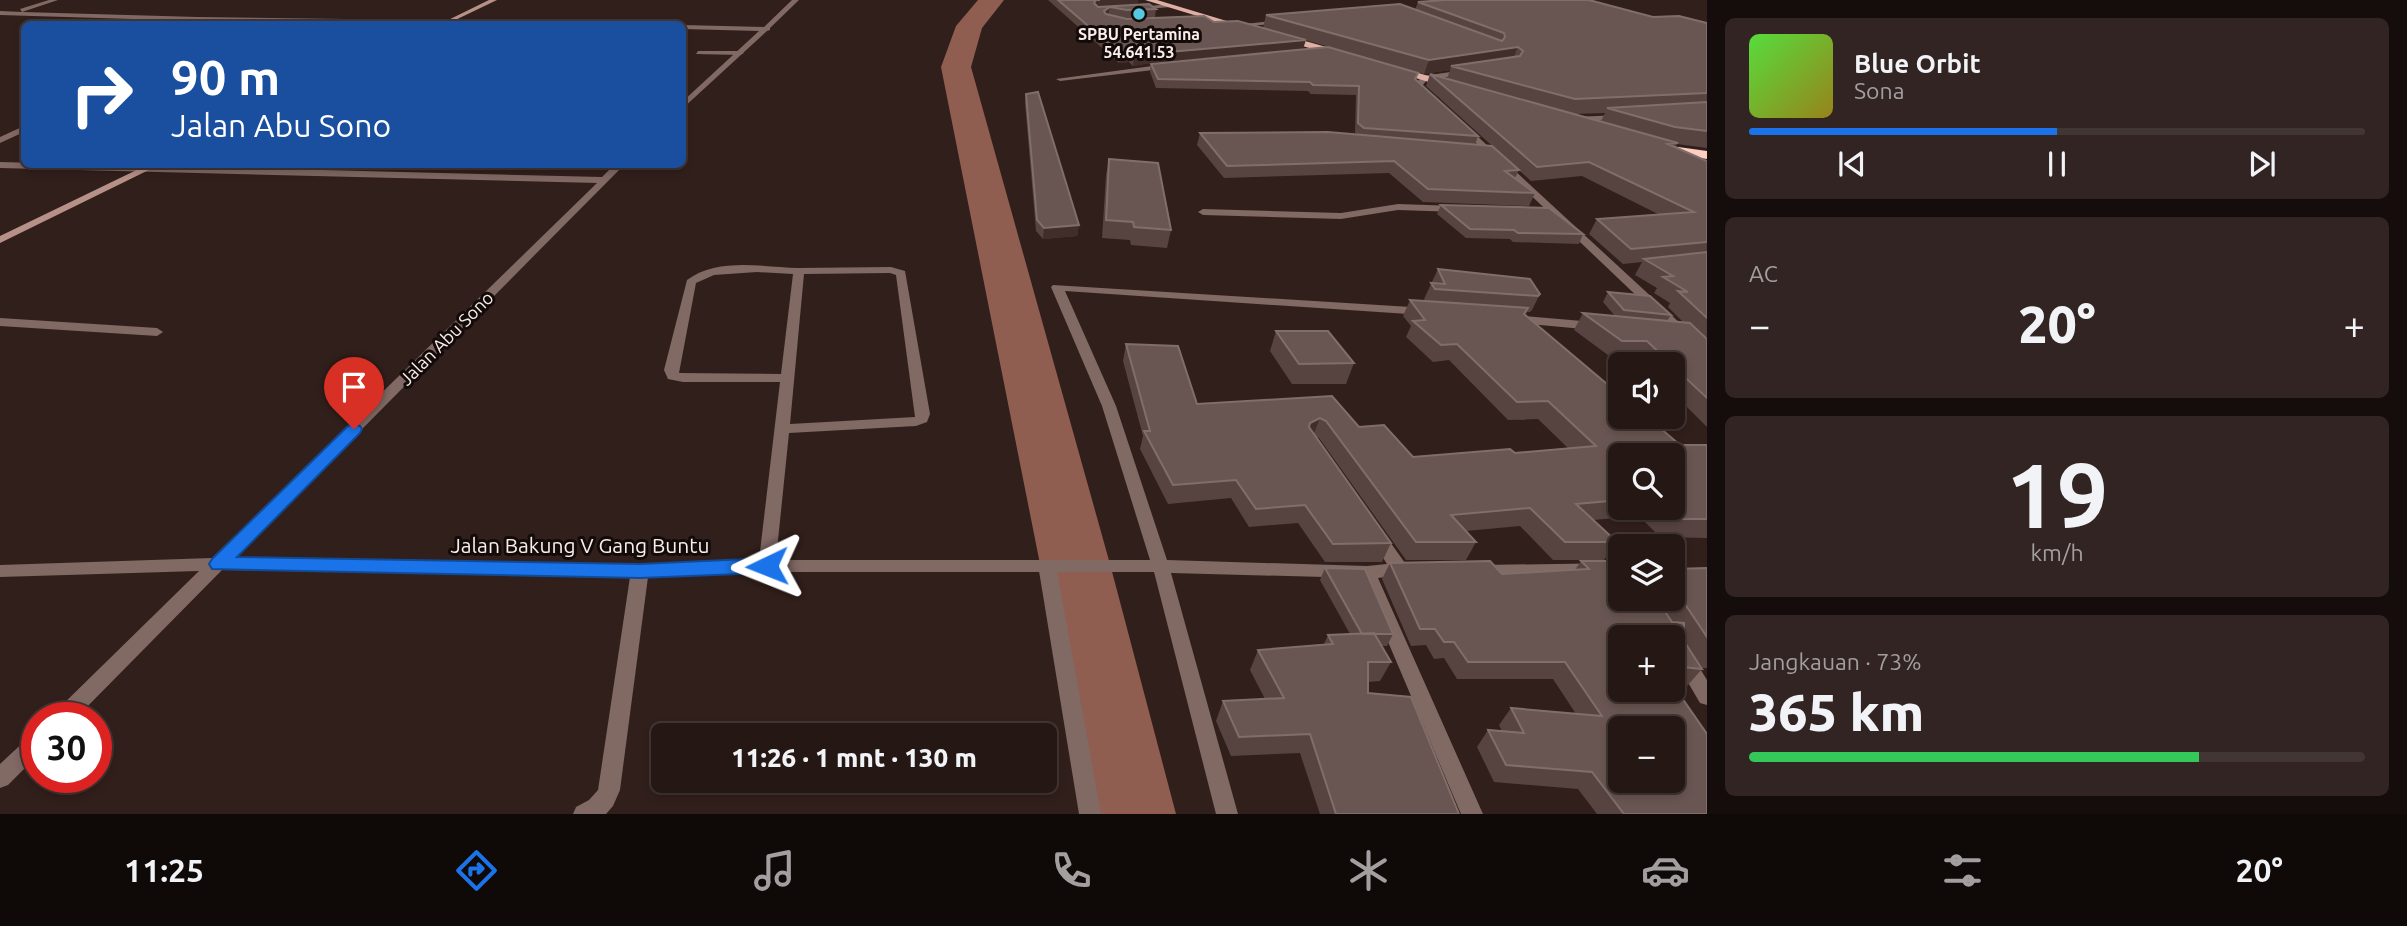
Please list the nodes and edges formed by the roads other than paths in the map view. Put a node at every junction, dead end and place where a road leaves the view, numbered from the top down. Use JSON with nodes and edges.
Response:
{"nodes":[{"id":1,"x":55,"y":0,"type":"edge"},
{"id":2,"x":494,"y":0,"type":"edge"},
{"id":3,"x":796,"y":0,"type":"edge"},
{"id":4,"x":1149,"y":0,"type":"edge"},
{"id":5,"x":1169,"y":6,"type":"junction"},
{"id":6,"x":1128,"y":8,"type":"edge"},
{"id":7,"x":0,"y":13,"type":"edge"},
{"id":8,"x":11,"y":13,"type":"junction"},
{"id":9,"x":1213,"y":18,"type":"junction"},
{"id":10,"x":198,"y":19,"type":"junction"},
{"id":11,"x":313,"y":20,"type":"joint"},
{"id":12,"x":192,"y":21,"type":"edge"},
{"id":13,"x":357,"y":21,"type":"edge"},
{"id":14,"x":449,"y":21,"type":"edge"},
{"id":15,"x":1290,"y":21,"type":"edge"},
{"id":16,"x":1189,"y":22,"type":"edge"},
{"id":17,"x":1238,"y":25,"type":"junction"},
{"id":18,"x":686,"y":27,"type":"edge"},
{"id":19,"x":768,"y":29,"type":"junction"},
{"id":20,"x":1265,"y":33,"type":"edge"},
{"id":21,"x":1278,"y":37,"type":"edge"},
{"id":22,"x":1332,"y":51,"type":"junction"},
{"id":23,"x":698,"y":53,"type":"dead end"},
{"id":24,"x":740,"y":53,"type":"junction"},
{"id":25,"x":1305,"y":54,"type":"edge"},
{"id":26,"x":1352,"y":57,"type":"edge"},
{"id":27,"x":1183,"y":65,"type":"edge"},
{"id":28,"x":1388,"y":68,"type":"edge"},
{"id":29,"x":1474,"y":71,"type":"edge"},
{"id":30,"x":1425,"y":78,"type":"junction"},
{"id":31,"x":1060,"y":79,"type":"dead end"},
{"id":32,"x":1464,"y":90,"type":"edge"},
{"id":33,"x":1434,"y":100,"type":"edge"},
{"id":34,"x":686,"y":103,"type":"edge"},
{"id":35,"x":1453,"y":117,"type":"edge"},
{"id":36,"x":1555,"y":117,"type":"edge"},
{"id":37,"x":1624,"y":117,"type":"edge"},
{"id":38,"x":1568,"y":120,"type":"junction"},
{"id":39,"x":21,"y":130,"type":"edge"},
{"id":40,"x":1604,"y":131,"type":"edge"},
{"id":41,"x":0,"y":140,"type":"edge"},
{"id":42,"x":1658,"y":147,"type":"joint"},
{"id":43,"x":1479,"y":152,"type":"edge"},
{"id":44,"x":1492,"y":153,"type":"junction"},
{"id":45,"x":1707,"y":155,"type":"edge"},
{"id":46,"x":1707,"y":161,"type":"edge"},
{"id":47,"x":0,"y":164,"type":"edge"},
{"id":48,"x":21,"y":165,"type":"edge"},
{"id":49,"x":97,"y":168,"type":"edge"},
{"id":50,"x":150,"y":168,"type":"edge"},
{"id":51,"x":617,"y":168,"type":"edge"},
{"id":52,"x":146,"y":170,"type":"junction"},
{"id":53,"x":605,"y":180,"type":"junction"},
{"id":54,"x":1464,"y":209,"type":"edge"},
{"id":55,"x":1203,"y":212,"type":"dead end"},
{"id":56,"x":1543,"y":212,"type":"edge"},
{"id":57,"x":1556,"y":212,"type":"junction"},
{"id":58,"x":0,"y":240,"type":"edge"},
{"id":59,"x":799,"y":271,"type":"junction"},
{"id":60,"x":1442,"y":312,"type":"edge"},
{"id":61,"x":1499,"y":316,"type":"edge"},
{"id":62,"x":0,"y":322,"type":"edge"},
{"id":63,"x":1613,"y":327,"type":"edge"},
{"id":64,"x":157,"y":332,"type":"dead end"},
{"id":65,"x":1668,"y":332,"type":"edge"},
{"id":66,"x":1682,"y":333,"type":"junction"},
{"id":67,"x":1707,"y":355,"type":"edge"},
{"id":68,"x":787,"y":378,"type":"junction"},
{"id":69,"x":782,"y":429,"type":"junction"},
{"id":70,"x":1371,"y":528,"type":"edge"},
{"id":71,"x":219,"y":564,"type":"junction"},
{"id":72,"x":1047,"y":565,"type":"junction"},
{"id":73,"x":767,"y":566,"type":"junction"},
{"id":74,"x":1161,"y":568,"type":"junction"},
{"id":75,"x":1401,"y":569,"type":"junction"},
{"id":76,"x":1608,"y":569,"type":"edge"},
{"id":77,"x":1424,"y":570,"type":"edge"},
{"id":78,"x":1460,"y":570,"type":"edge"},
{"id":79,"x":0,"y":571,"type":"edge"},
{"id":80,"x":640,"y":571,"type":"junction"},
{"id":81,"x":1367,"y":572,"type":"junction"},
{"id":82,"x":1685,"y":660,"type":"edge"},
{"id":83,"x":1707,"y":696,"type":"edge"},
{"id":84,"x":78,"y":702,"type":"edge"},
{"id":85,"x":21,"y":758,"type":"edge"},
{"id":86,"x":0,"y":778,"type":"edge"},
{"id":87,"x":584,"y":814,"type":"edge"},
{"id":88,"x":1090,"y":814,"type":"edge"},
{"id":89,"x":1227,"y":814,"type":"edge"},
{"id":90,"x":1472,"y":814,"type":"edge"}],
"edges":[{"from":1,"to":8,"type":"street"},
{"from":2,"to":14,"type":"street"},
{"from":3,"to":19,"type":"street"},
{"from":4,"to":5,"type":"main road"},
{"from":5,"to":6,"type":"street"},
{"from":5,"to":9,"type":"main road"},
{"from":7,"to":8,"type":"street"},
{"from":8,"to":10,"type":"street"},
{"from":9,"to":16,"type":"street"},
{"from":9,"to":17,"type":"main road"},
{"from":10,"to":11,"type":"street"},
{"from":10,"to":12,"type":"street"},
{"from":11,"to":13,"type":"street"},
{"from":15,"to":17,"type":"street"},
{"from":17,"to":20,"type":"main road"},
{"from":18,"to":19,"type":"street"},
{"from":19,"to":24,"type":"street"},
{"from":21,"to":22,"type":"main road"},
{"from":22,"to":25,"type":"street"},
{"from":22,"to":26,"type":"main road"},
{"from":23,"to":24,"type":"street"},
{"from":24,"to":34,"type":"street"},
{"from":27,"to":31,"type":"street"},
{"from":28,"to":30,"type":"main road"},
{"from":29,"to":30,"type":"street"},
{"from":30,"to":32,"type":"main road"},
{"from":30,"to":33,"type":"street"},
{"from":35,"to":44,"type":"street"},
{"from":36,"to":38,"type":"main road"},
{"from":37,"to":38,"type":"street"},
{"from":38,"to":40,"type":"main road"},
{"from":39,"to":41,"type":"street"},
{"from":42,"to":45,"type":"highway"},
{"from":42,"to":46,"type":"main road"},
{"from":43,"to":44,"type":"street"},
{"from":44,"to":57,"type":"street"},
{"from":47,"to":48,"type":"street"},
{"from":49,"to":52,"type":"street"},
{"from":50,"to":52,"type":"street"},
{"from":51,"to":53,"type":"street","name":"Jalan Abu Sono"},
{"from":52,"to":53,"type":"street"},
{"from":52,"to":58,"type":"street"},
{"from":53,"to":71,"type":"street","name":"Jalan Abu Sono"},
{"from":54,"to":55,"type":"street"},
{"from":56,"to":57,"type":"street"},
{"from":57,"to":66,"type":"street"},
{"from":59,"to":68,"type":"street"},
{"from":59,"to":68,"type":"street"},
{"from":59,"to":69,"type":"street"},
{"from":60,"to":74,"type":"street"},
{"from":61,"to":63,"type":"street"},
{"from":62,"to":64,"type":"street"},
{"from":65,"to":66,"type":"street"},
{"from":66,"to":67,"type":"street"},
{"from":68,"to":69,"type":"street"},
{"from":69,"to":73,"type":"street"},
{"from":70,"to":75,"type":"street"},
{"from":71,"to":79,"type":"street","name":"Jalan Bakung V Gang Buntu"},
{"from":71,"to":80,"type":"street","name":"Jalan Bakung V Gang Buntu"},
{"from":71,"to":84,"type":"street","name":"Jalan Abu Sono"},
{"from":72,"to":73,"type":"street","name":"Jalan Bakung V Gang Buntu"},
{"from":72,"to":74,"type":"street","name":"Jalan Bakung V Gang Buntu"},
{"from":72,"to":88,"type":"street"},
{"from":73,"to":80,"type":"street","name":"Jalan Bakung V Gang Buntu"},
{"from":74,"to":81,"type":"street","name":"Jalan Bakung V Gang Buntu"},
{"from":74,"to":89,"type":"street"},
{"from":75,"to":77,"type":"street","name":"Jalan Bakung V Gang Buntu"},
{"from":75,"to":81,"type":"street","name":"Jalan Bakung V Gang Buntu"},
{"from":76,"to":78,"type":"street"},
{"from":80,"to":87,"type":"street"},
{"from":81,"to":90,"type":"street"},
{"from":82,"to":83,"type":"street"},
{"from":85,"to":86,"type":"street"}]}
